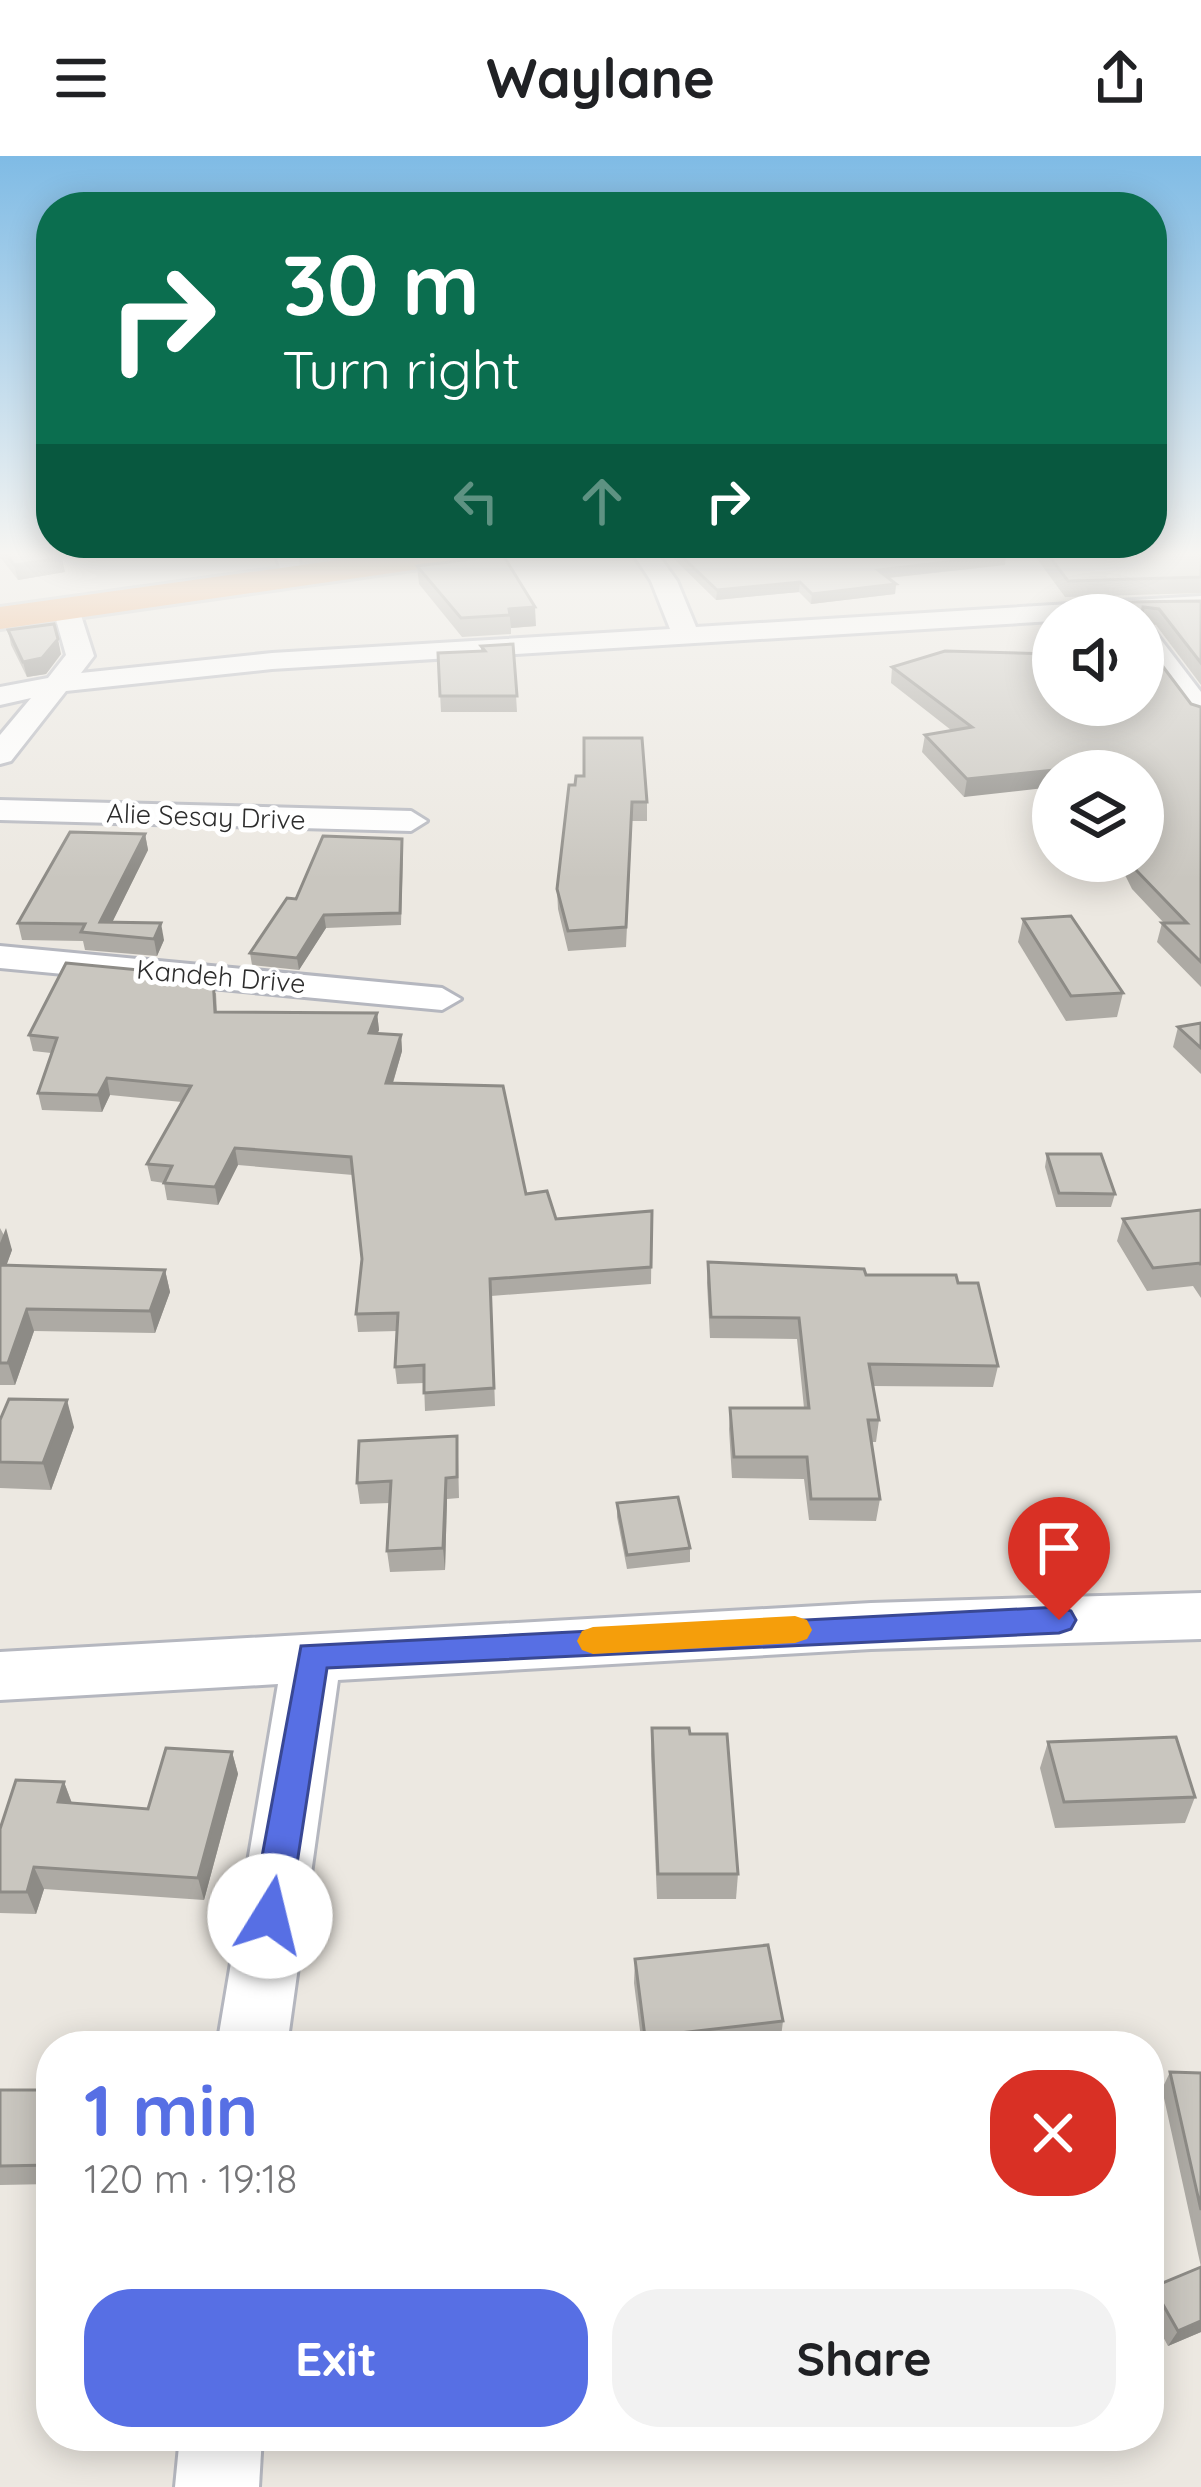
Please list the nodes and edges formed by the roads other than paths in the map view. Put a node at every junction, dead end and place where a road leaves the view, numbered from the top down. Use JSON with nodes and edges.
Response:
{"nodes":[{"id":1,"x":77,"y":661,"type":"edge"},
{"id":2,"x":281,"y":661,"type":"edge"},
{"id":3,"x":1164,"y":662,"type":"edge"},
{"id":4,"x":63,"y":682,"type":"junction"},
{"id":5,"x":0,"y":696,"type":"edge"},
{"id":6,"x":1201,"y":712,"type":"edge"},
{"id":7,"x":0,"y":755,"type":"edge"},
{"id":8,"x":0,"y":810,"type":"edge"},
{"id":9,"x":411,"y":821,"type":"dead end"},
{"id":10,"x":0,"y":957,"type":"edge"},
{"id":11,"x":442,"y":1000,"type":"dead end"},
{"id":12,"x":1201,"y":1616,"type":"edge"},
{"id":13,"x":312,"y":1656,"type":"junction"},
{"id":14,"x":0,"y":1676,"type":"edge"},
{"id":15,"x":254,"y":2031,"type":"edge"},
{"id":16,"x":220,"y":2451,"type":"edge"},
{"id":17,"x":217,"y":2487,"type":"edge"}],
"edges":[{"from":1,"to":4,"type":"street"},
{"from":2,"to":4,"type":"street"},
{"from":3,"to":6,"type":"street"},
{"from":4,"to":5,"type":"street"},
{"from":4,"to":7,"type":"street"},
{"from":8,"to":9,"type":"street","name":"Alie Sesay Drive"},
{"from":10,"to":11,"type":"street","name":"Kandeh Drive"},
{"from":12,"to":13,"type":"street"},
{"from":13,"to":14,"type":"street"},
{"from":13,"to":15,"type":"street"},
{"from":16,"to":17,"type":"street"}]}
